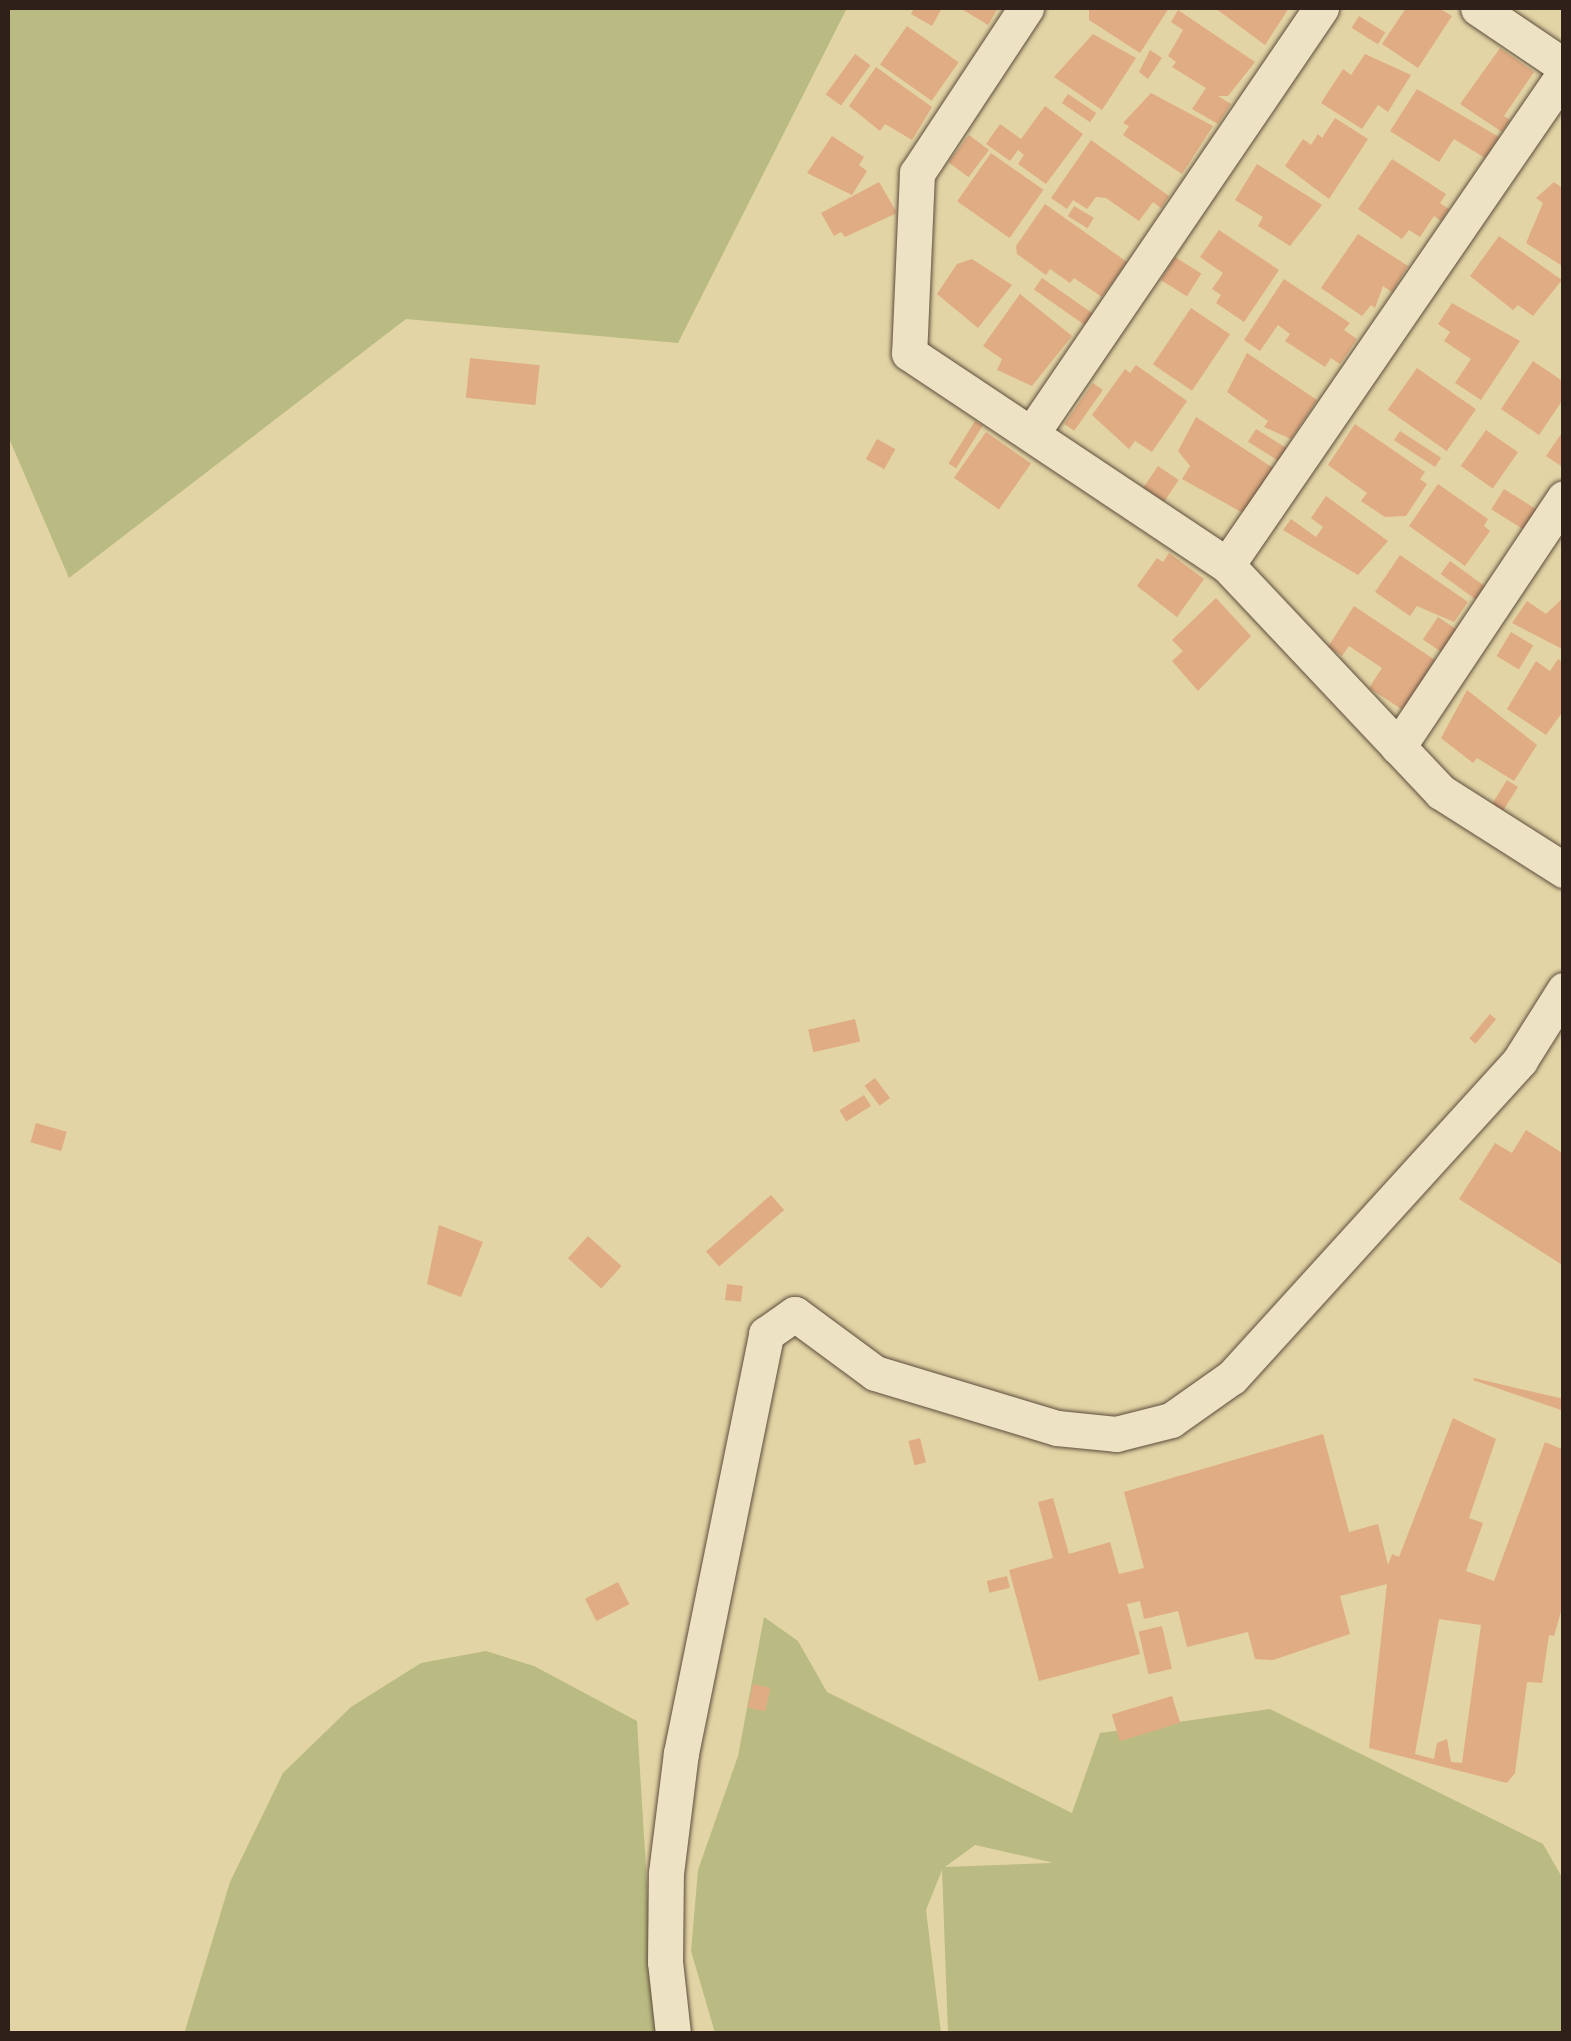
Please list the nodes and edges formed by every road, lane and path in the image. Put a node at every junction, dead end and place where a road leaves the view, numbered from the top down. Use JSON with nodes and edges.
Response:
{"nodes":[{"id":1,"x":1026,"y":8,"type":"edge"},
{"id":2,"x":1321,"y":8,"type":"edge"},
{"id":3,"x":1478,"y":8,"type":"edge"},
{"id":4,"x":1564,"y":66,"type":"edge"},
{"id":5,"x":1564,"y":74,"type":"edge"},
{"id":6,"x":1032,"y":432,"type":"junction"},
{"id":7,"x":1564,"y":498,"type":"edge"},
{"id":8,"x":1227,"y":565,"type":"junction"},
{"id":9,"x":1398,"y":748,"type":"junction"},
{"id":10,"x":1564,"y":870,"type":"edge"},
{"id":11,"x":1564,"y":990,"type":"edge"},
{"id":12,"x":673,"y":2034,"type":"edge"}],
"edges":[{"from":1,"to":6,"type":"street"},
{"from":2,"to":6,"type":"street"},
{"from":3,"to":4,"type":"street"},
{"from":5,"to":8,"type":"street"},
{"from":6,"to":8,"type":"street"},
{"from":7,"to":9,"type":"street"},
{"from":8,"to":9,"type":"street"},
{"from":9,"to":10,"type":"street"},
{"from":11,"to":12,"type":"street"}]}
